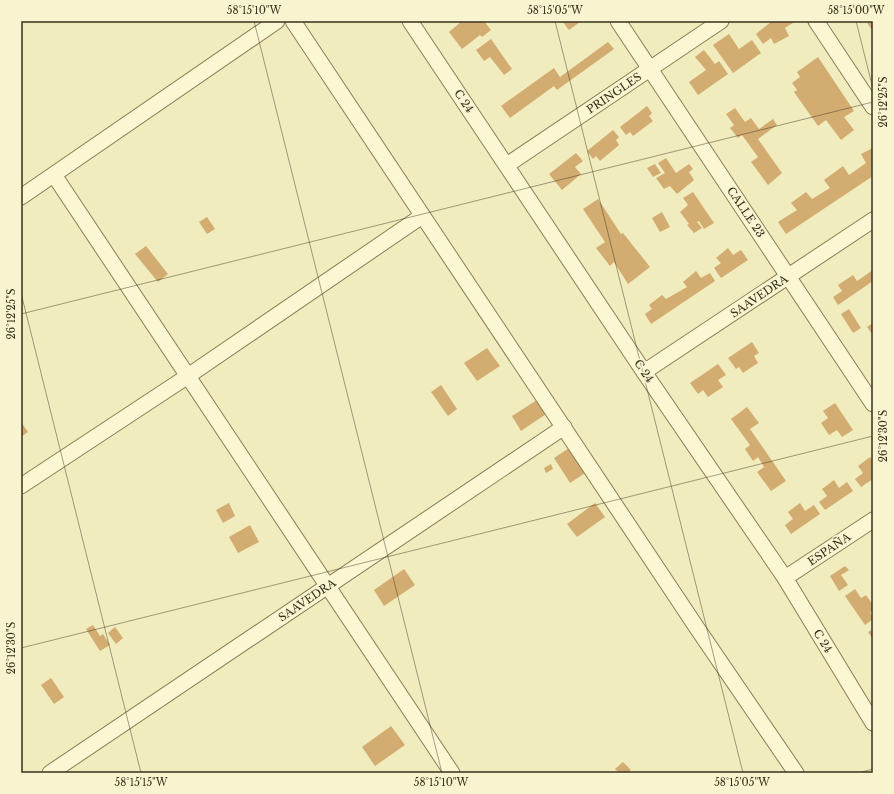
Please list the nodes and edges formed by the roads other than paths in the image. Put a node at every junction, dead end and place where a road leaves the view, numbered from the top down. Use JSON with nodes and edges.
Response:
{"nodes":[{"id":1,"x":278,"y":21,"type":"edge"},
{"id":2,"x":293,"y":21,"type":"edge"},
{"id":3,"x":410,"y":21,"type":"edge"},
{"id":4,"x":618,"y":21,"type":"edge"},
{"id":5,"x":721,"y":21,"type":"edge"},
{"id":6,"x":816,"y":21,"type":"edge"},
{"id":7,"x":650,"y":69,"type":"junction"},
{"id":8,"x":873,"y":107,"type":"edge"},
{"id":9,"x":507,"y":165,"type":"junction"},
{"id":10,"x":54,"y":175,"type":"junction"},
{"id":11,"x":21,"y":197,"type":"edge"},
{"id":12,"x":422,"y":216,"type":"junction"},
{"id":13,"x":873,"y":220,"type":"edge"},
{"id":14,"x":788,"y":277,"type":"junction"},
{"id":15,"x":644,"y":372,"type":"junction"},
{"id":16,"x":188,"y":376,"type":"junction"},
{"id":17,"x":873,"y":404,"type":"edge"},
{"id":18,"x":564,"y":427,"type":"junction"},
{"id":19,"x":21,"y":486,"type":"edge"},
{"id":20,"x":873,"y":520,"type":"edge"},
{"id":21,"x":785,"y":578,"type":"junction"},
{"id":22,"x":327,"y":586,"type":"junction"},
{"id":23,"x":873,"y":723,"type":"edge"},
{"id":24,"x":50,"y":773,"type":"edge"},
{"id":25,"x":452,"y":773,"type":"edge"},
{"id":26,"x":796,"y":773,"type":"edge"}],
"edges":[{"from":1,"to":10,"type":"street"},
{"from":2,"to":12,"type":"street"},
{"from":3,"to":9,"type":"street","name":"C 24"},
{"from":4,"to":7,"type":"street","name":"CALLE 23"},
{"from":5,"to":7,"type":"street","name":"PRINGLES"},
{"from":6,"to":8,"type":"street"},
{"from":7,"to":9,"type":"street","name":"PRINGLES"},
{"from":7,"to":14,"type":"street","name":"CALLE 23"},
{"from":9,"to":15,"type":"street","name":"C 24"},
{"from":10,"to":11,"type":"street"},
{"from":10,"to":16,"type":"street"},
{"from":12,"to":16,"type":"street"},
{"from":12,"to":18,"type":"street"},
{"from":13,"to":14,"type":"street","name":"SAAVEDRA"},
{"from":14,"to":15,"type":"street","name":"SAAVEDRA"},
{"from":14,"to":17,"type":"street","name":"CALLE 23"},
{"from":15,"to":21,"type":"street","name":"C 24"},
{"from":16,"to":19,"type":"street"},
{"from":16,"to":22,"type":"street"},
{"from":18,"to":22,"type":"street","name":"SAAVEDRA"},
{"from":18,"to":26,"type":"street"},
{"from":20,"to":21,"type":"street","name":"ESPAÑA"},
{"from":21,"to":23,"type":"street","name":"C 24"},
{"from":22,"to":24,"type":"street","name":"SAAVEDRA"},
{"from":22,"to":25,"type":"street"}]}
